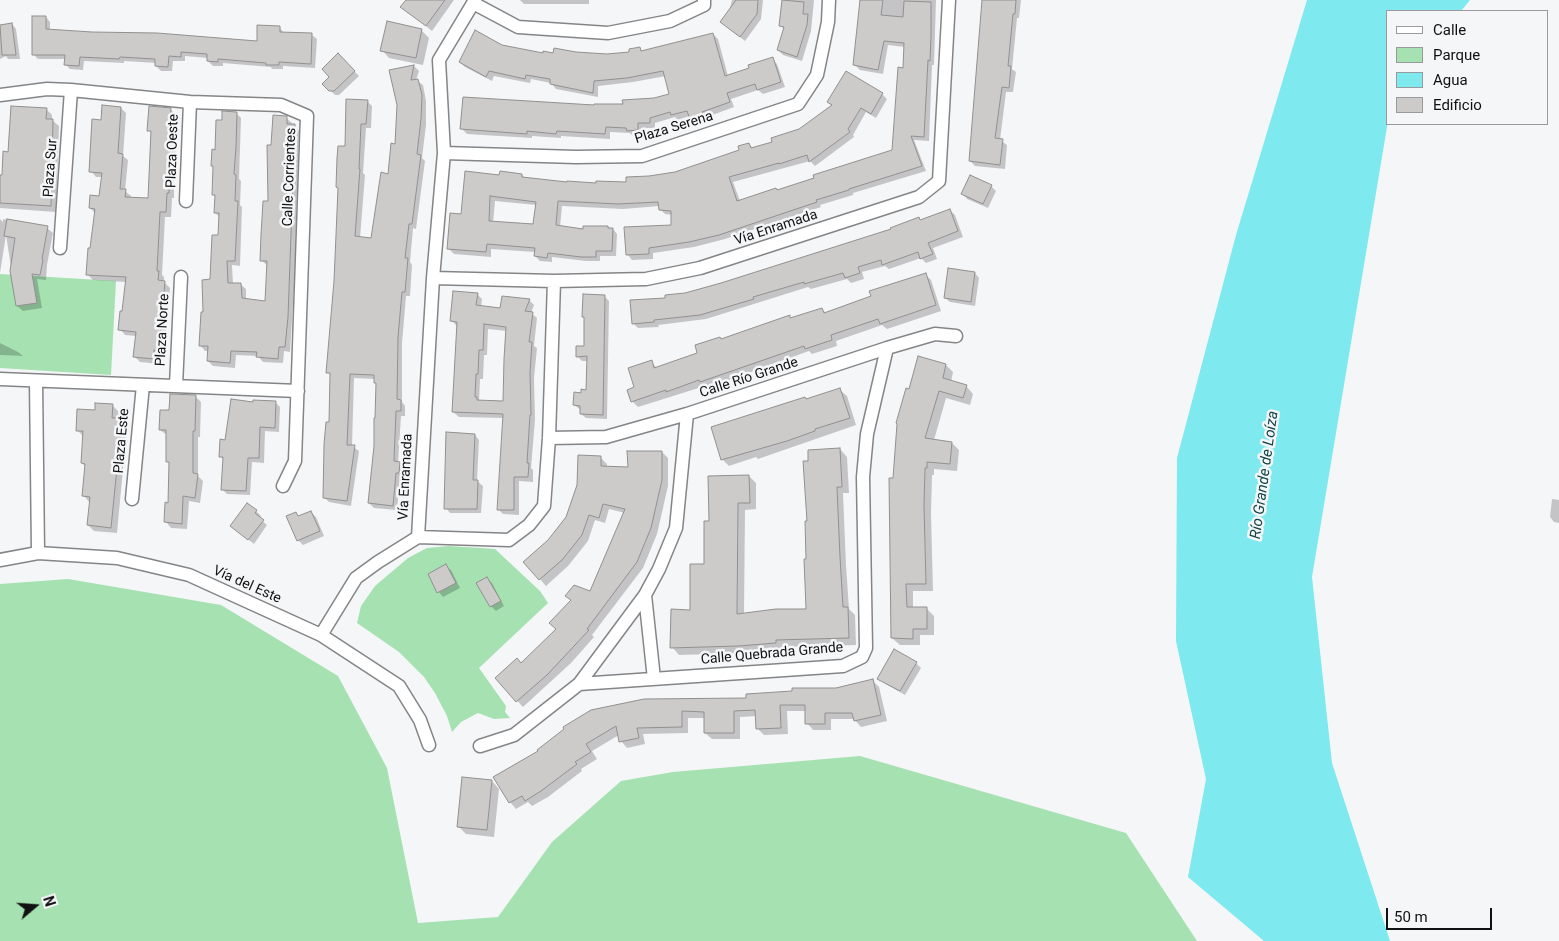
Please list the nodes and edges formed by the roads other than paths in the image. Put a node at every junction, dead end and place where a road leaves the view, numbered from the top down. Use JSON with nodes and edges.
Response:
{"nodes":[{"id":1,"x":704,"y":0,"type":"edge"},
{"id":2,"x":829,"y":0,"type":"edge"},
{"id":3,"x":949,"y":0,"type":"edge"},
{"id":4,"x":474,"y":2,"type":"edge"},
{"id":5,"x":72,"y":90,"type":"junction"},
{"id":6,"x":0,"y":95,"type":"edge"},
{"id":7,"x":190,"y":102,"type":"junction"},
{"id":8,"x":444,"y":152,"type":"junction"},
{"id":9,"x":186,"y":201,"type":"dead end"},
{"id":10,"x":60,"y":248,"type":"dead end"},
{"id":11,"x":181,"y":277,"type":"dead end"},
{"id":12,"x":434,"y":278,"type":"junction"},
{"id":13,"x":554,"y":281,"type":"junction"},
{"id":14,"x":956,"y":336,"type":"dead end"},
{"id":15,"x":887,"y":348,"type":"junction"},
{"id":16,"x":0,"y":379,"type":"edge"},
{"id":17,"x":36,"y":381,"type":"junction"},
{"id":18,"x":143,"y":385,"type":"junction"},
{"id":19,"x":176,"y":386,"type":"junction"},
{"id":20,"x":298,"y":391,"type":"junction"},
{"id":21,"x":687,"y":414,"type":"junction"},
{"id":22,"x":549,"y":438,"type":"junction"},
{"id":23,"x":283,"y":486,"type":"dead end"},
{"id":24,"x":132,"y":499,"type":"dead end"},
{"id":25,"x":418,"y":537,"type":"junction"},
{"id":26,"x":38,"y":553,"type":"junction"},
{"id":27,"x":0,"y":560,"type":"edge"},
{"id":28,"x":645,"y":595,"type":"junction"},
{"id":29,"x":321,"y":635,"type":"junction"},
{"id":30,"x":654,"y":679,"type":"junction"},
{"id":31,"x":579,"y":684,"type":"junction"},
{"id":32,"x":429,"y":745,"type":"dead end"},
{"id":33,"x":480,"y":746,"type":"dead end"}],
"edges":[{"from":1,"to":4,"type":"street"},
{"from":2,"to":8,"type":"street","name":"Plaza Serena"},
{"from":3,"to":13,"type":"street","name":"Vía Enramada"},
{"from":4,"to":8,"type":"street","name":"Vía Enramada"},
{"from":5,"to":6,"type":"street","name":"Calle Corrientes"},
{"from":5,"to":7,"type":"street","name":"Calle Corrientes"},
{"from":5,"to":10,"type":"street","name":"Plaza Sur"},
{"from":7,"to":9,"type":"street","name":"Plaza Oeste"},
{"from":7,"to":20,"type":"street","name":"Calle Corrientes"},
{"from":8,"to":12,"type":"street","name":"Vía Enramada"},
{"from":11,"to":19,"type":"street","name":"Plaza Norte"},
{"from":12,"to":13,"type":"street","name":"Vía Enramada"},
{"from":12,"to":25,"type":"street","name":"Vía Enramada"},
{"from":13,"to":22,"type":"street"},
{"from":14,"to":15,"type":"street","name":"Calle Río Grande"},
{"from":15,"to":21,"type":"street","name":"Calle Río Grande"},
{"from":15,"to":30,"type":"street","name":"Calle Quebrada Grande"},
{"from":16,"to":17,"type":"street"},
{"from":17,"to":18,"type":"street"},
{"from":17,"to":26,"type":"street"},
{"from":18,"to":19,"type":"street"},
{"from":18,"to":24,"type":"street","name":"Plaza Este"},
{"from":19,"to":20,"type":"street"},
{"from":20,"to":23,"type":"street","name":"Calle Corrientes"},
{"from":21,"to":22,"type":"street","name":"Calle Río Grande"},
{"from":21,"to":28,"type":"street"},
{"from":22,"to":25,"type":"street"},
{"from":25,"to":29,"type":"street","name":"Vía Enramada"},
{"from":26,"to":27,"type":"street","name":"Vía del Este"},
{"from":26,"to":29,"type":"street","name":"Vía del Este"},
{"from":28,"to":30,"type":"street"},
{"from":28,"to":31,"type":"street"},
{"from":29,"to":32,"type":"street","name":"Vía del Este"},
{"from":30,"to":31,"type":"street","name":"Calle Quebrada Grande"},
{"from":31,"to":33,"type":"street"}]}
